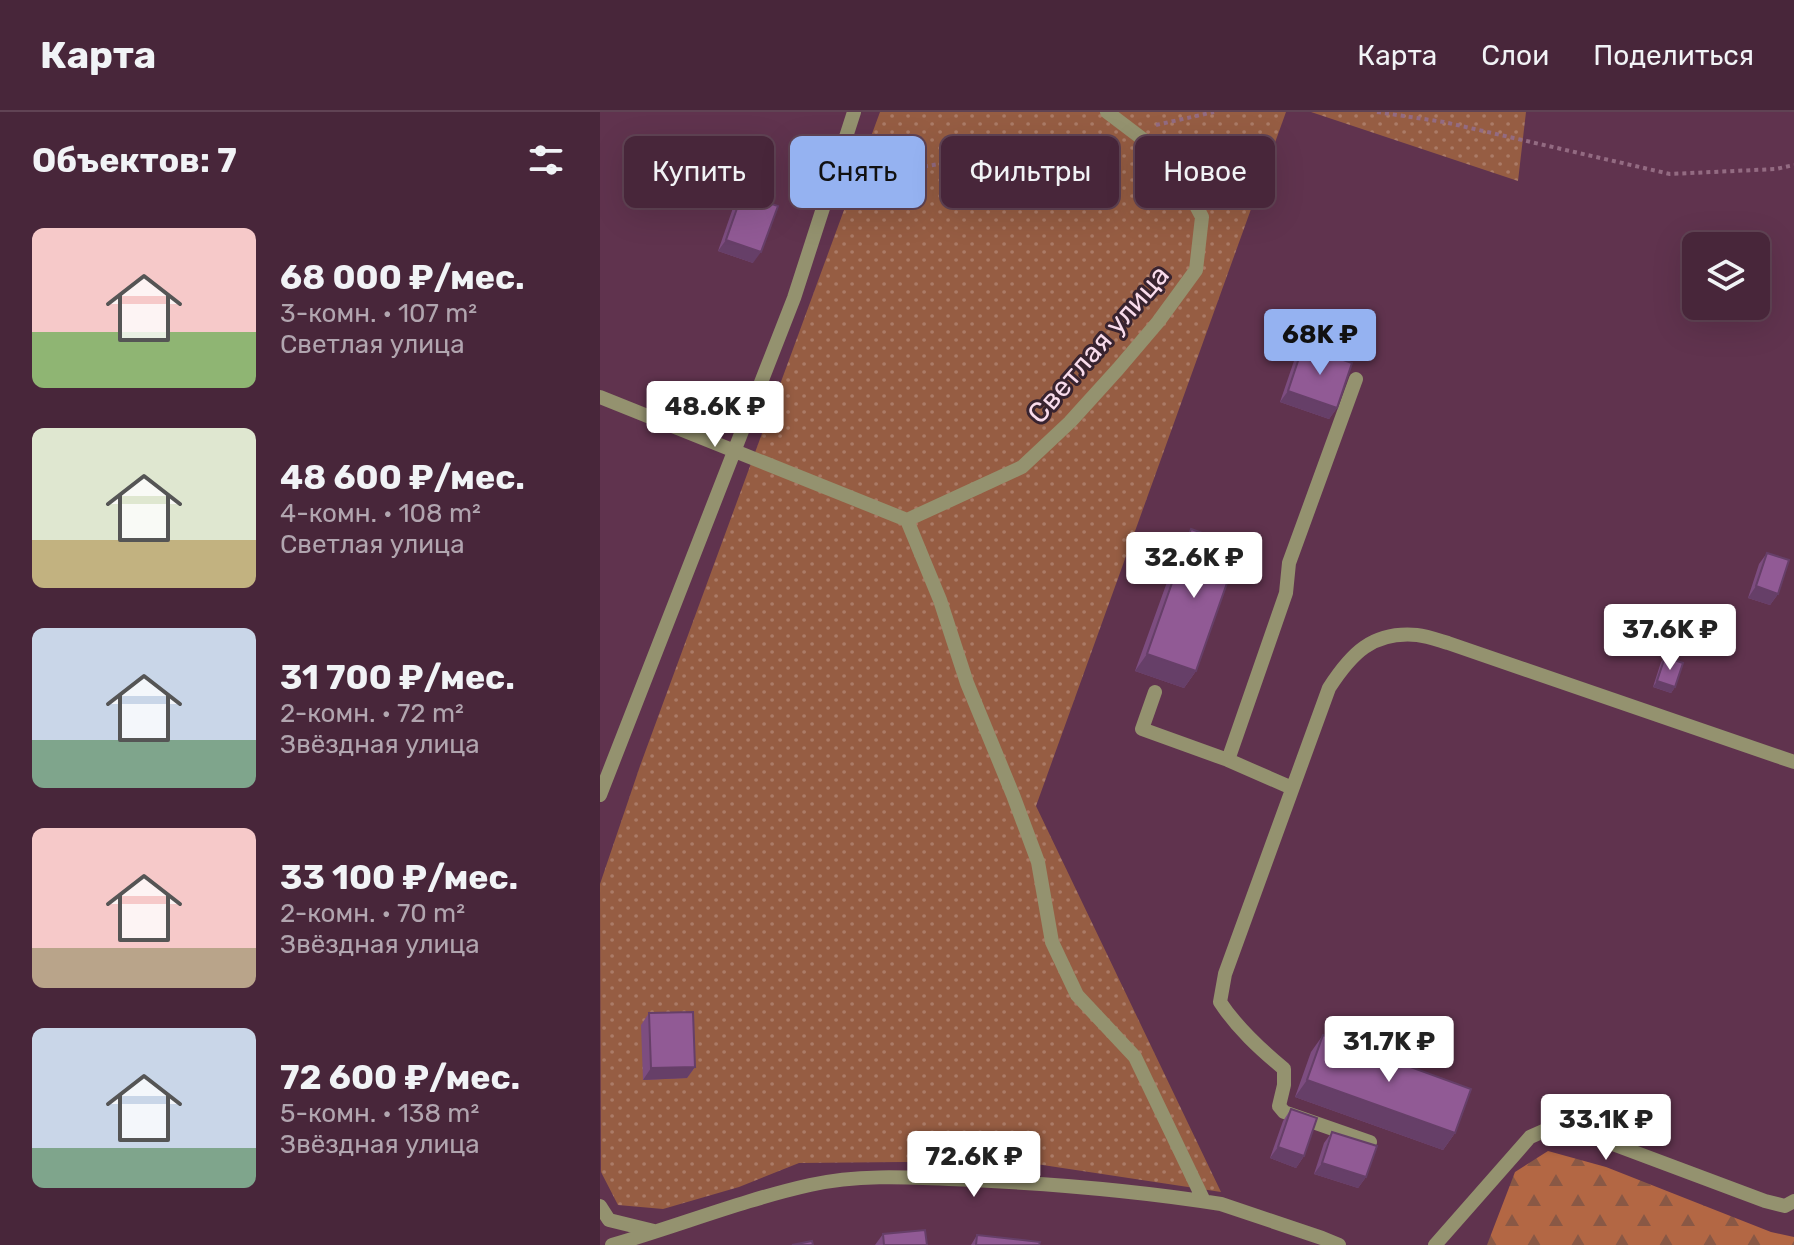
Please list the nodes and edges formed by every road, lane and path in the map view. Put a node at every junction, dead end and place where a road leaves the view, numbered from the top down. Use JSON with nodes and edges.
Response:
{"nodes":[{"id":1,"x":854,"y":112,"type":"edge"},
{"id":2,"x":1107,"y":112,"type":"edge"},
{"id":3,"x":1214,"y":112,"type":"edge"},
{"id":4,"x":1377,"y":112,"type":"edge"},
{"id":5,"x":1131,"y":130,"type":"junction"},
{"id":6,"x":846,"y":136,"type":"edge"},
{"id":7,"x":1794,"y":165,"type":"edge"},
{"id":8,"x":925,"y":167,"type":"edge"},
{"id":9,"x":823,"y":208,"type":"edge"},
{"id":10,"x":1356,"y":379,"type":"dead end"},
{"id":11,"x":600,"y":397,"type":"edge"},
{"id":12,"x":734,"y":452,"type":"junction"},
{"id":13,"x":907,"y":520,"type":"junction"},
{"id":14,"x":1155,"y":692,"type":"dead end"},
{"id":15,"x":1228,"y":760,"type":"junction"},
{"id":16,"x":1794,"y":762,"type":"edge"},
{"id":17,"x":1292,"y":788,"type":"junction"},
{"id":18,"x":600,"y":795,"type":"edge"},
{"id":19,"x":1370,"y":1142,"type":"edge"},
{"id":20,"x":1204,"y":1201,"type":"junction"},
{"id":21,"x":1794,"y":1201,"type":"edge"},
{"id":22,"x":600,"y":1206,"type":"edge"},
{"id":23,"x":657,"y":1232,"type":"junction"},
{"id":24,"x":612,"y":1245,"type":"edge"},
{"id":25,"x":1339,"y":1245,"type":"edge"},
{"id":26,"x":1435,"y":1245,"type":"edge"}],
"edges":[{"from":1,"to":6,"type":"street"},
{"from":2,"to":5,"type":"street","name":"Светлая улица"},
{"from":3,"to":5,"type":"path"},
{"from":4,"to":7,"type":"path"},
{"from":5,"to":8,"type":"path"},
{"from":5,"to":13,"type":"street","name":"Светлая улица"},
{"from":9,"to":12,"type":"street"},
{"from":10,"to":15,"type":"street"},
{"from":11,"to":12,"type":"street"},
{"from":12,"to":13,"type":"street"},
{"from":12,"to":18,"type":"street"},
{"from":13,"to":20,"type":"street"},
{"from":14,"to":15,"type":"street"},
{"from":15,"to":17,"type":"street"},
{"from":16,"to":17,"type":"street"},
{"from":17,"to":19,"type":"street"},
{"from":20,"to":23,"type":"street"},
{"from":20,"to":25,"type":"street"},
{"from":21,"to":26,"type":"street"},
{"from":22,"to":23,"type":"street"},
{"from":23,"to":24,"type":"street"}]}
